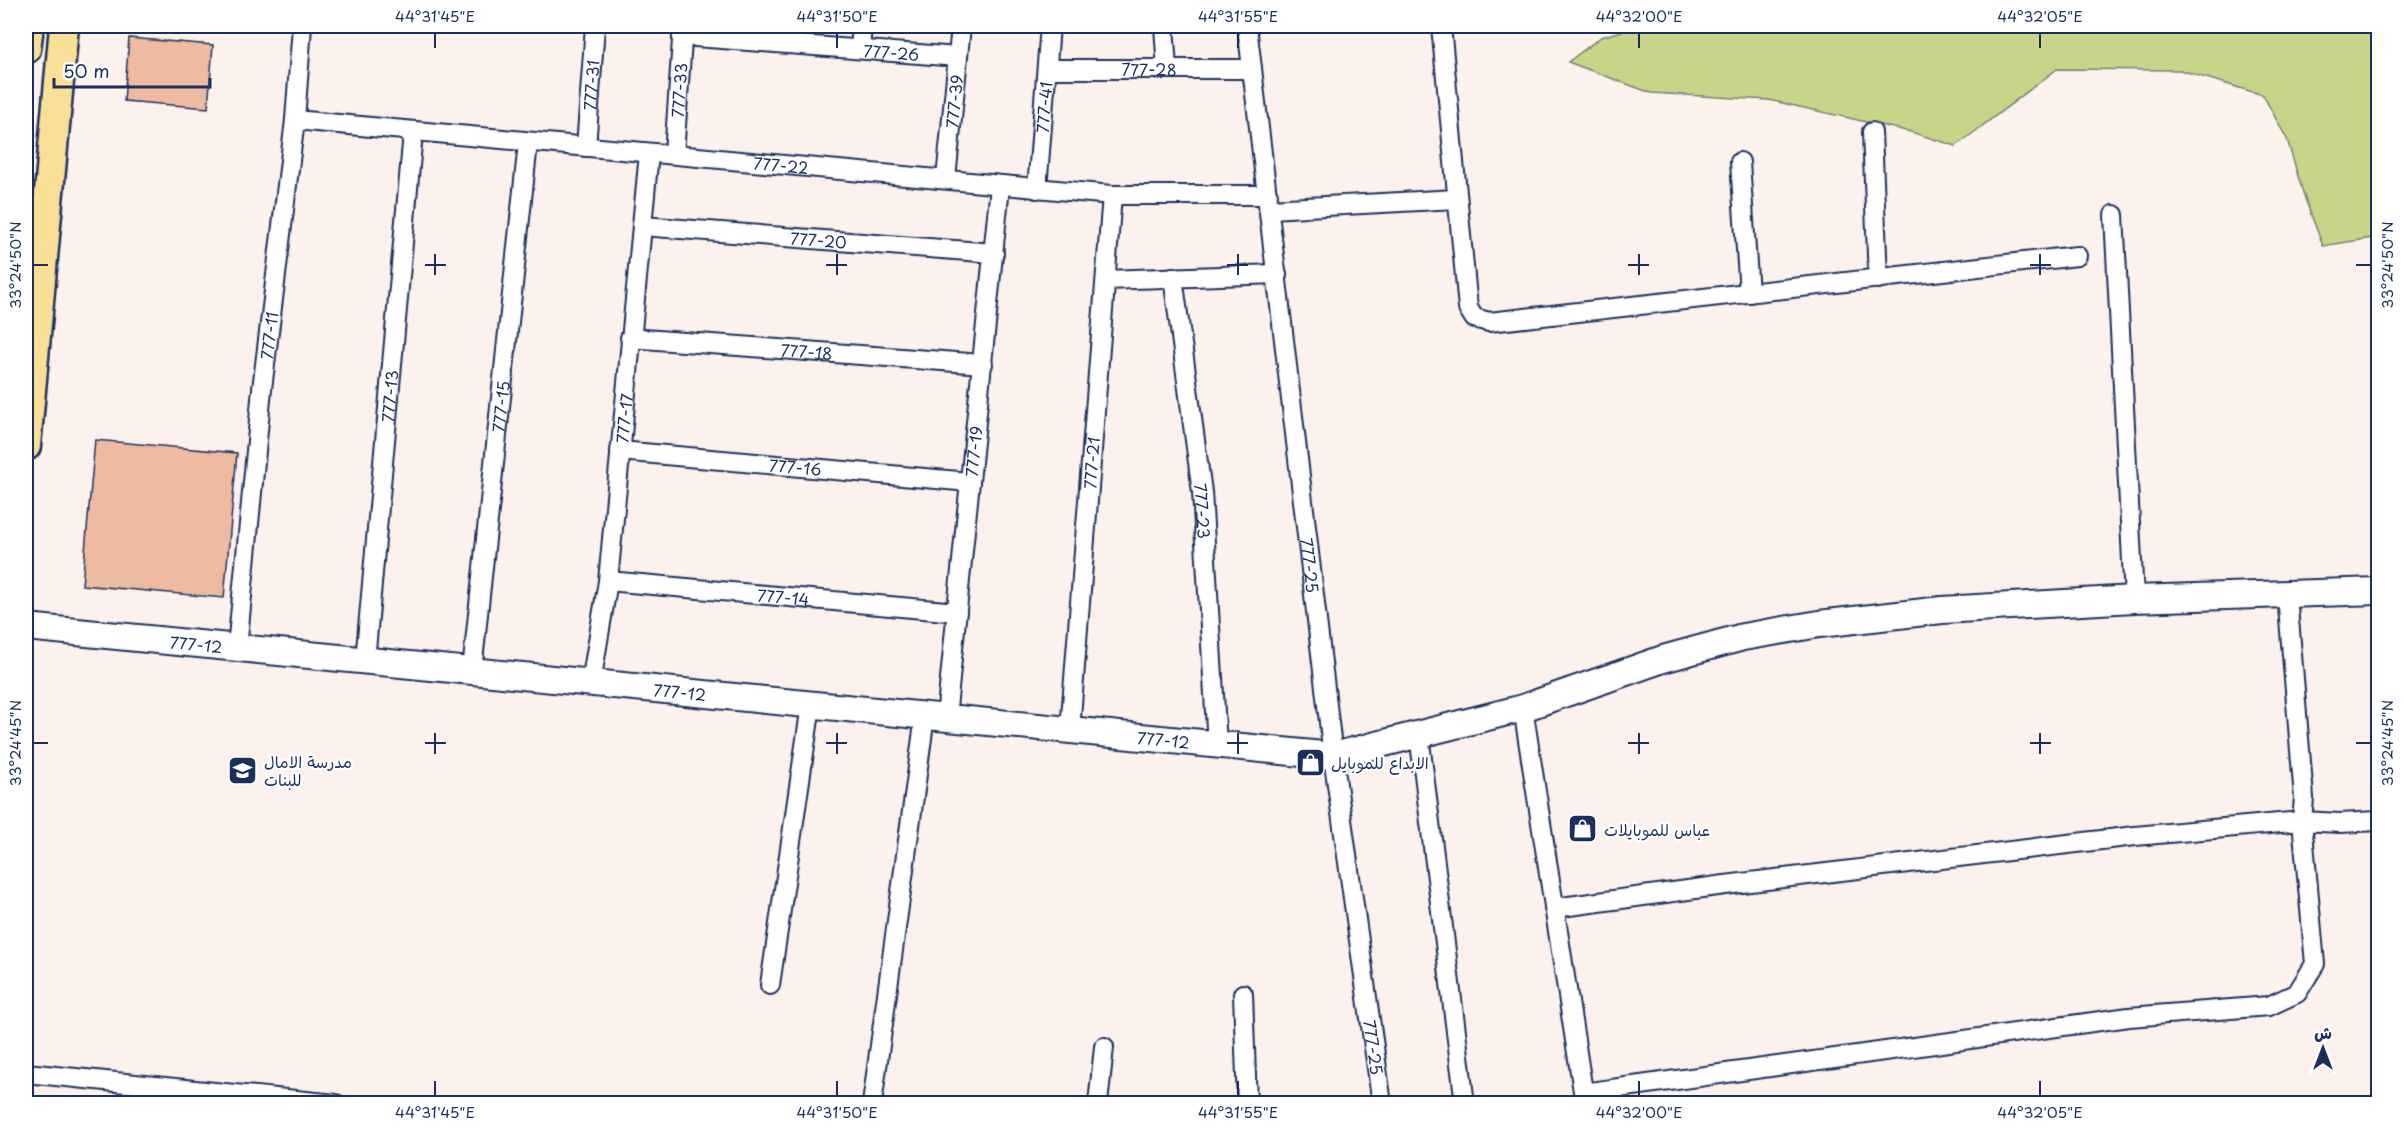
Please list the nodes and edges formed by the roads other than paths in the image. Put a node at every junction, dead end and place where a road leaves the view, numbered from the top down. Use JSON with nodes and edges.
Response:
{"nodes":[{"id":1,"x":29,"y":26,"type":"edge"},
{"id":2,"x":64,"y":26,"type":"edge"},
{"id":3,"x":302,"y":26,"type":"edge"},
{"id":4,"x":595,"y":26,"type":"edge"},
{"id":5,"x":862,"y":26,"type":"edge"},
{"id":6,"x":961,"y":26,"type":"edge"},
{"id":7,"x":1050,"y":26,"type":"edge"},
{"id":8,"x":1164,"y":26,"type":"edge"},
{"id":9,"x":1247,"y":26,"type":"edge"},
{"id":10,"x":1441,"y":26,"type":"edge"},
{"id":11,"x":683,"y":31,"type":"edge"},
{"id":12,"x":770,"y":34,"type":"edge"},
{"id":13,"x":26,"y":49,"type":"edge"},
{"id":14,"x":860,"y":50,"type":"junction"},
{"id":15,"x":958,"y":57,"type":"junction"},
{"id":16,"x":1047,"y":69,"type":"junction"},
{"id":17,"x":1167,"y":69,"type":"junction"},
{"id":18,"x":1251,"y":69,"type":"junction"},
{"id":19,"x":295,"y":120,"type":"junction"},
{"id":20,"x":1872,"y":132,"type":"dead end"},
{"id":21,"x":414,"y":133,"type":"junction"},
{"id":22,"x":528,"y":143,"type":"junction"},
{"id":23,"x":586,"y":147,"type":"junction"},
{"id":24,"x":649,"y":153,"type":"junction"},
{"id":25,"x":674,"y":154,"type":"junction"},
{"id":26,"x":1740,"y":162,"type":"dead end"},
{"id":27,"x":946,"y":179,"type":"junction"},
{"id":28,"x":1000,"y":186,"type":"junction"},
{"id":29,"x":1037,"y":189,"type":"junction"},
{"id":30,"x":1112,"y":195,"type":"junction"},
{"id":31,"x":1457,"y":199,"type":"junction"},
{"id":32,"x":1269,"y":202,"type":"junction"},
{"id":33,"x":2114,"y":215,"type":"dead end"},
{"id":34,"x":642,"y":226,"type":"junction"},
{"id":35,"x":994,"y":253,"type":"junction"},
{"id":36,"x":2077,"y":256,"type":"dead end"},
{"id":37,"x":1277,"y":274,"type":"junction"},
{"id":38,"x":1173,"y":278,"type":"junction"},
{"id":39,"x":1878,"y":279,"type":"junction"},
{"id":40,"x":1107,"y":280,"type":"junction"},
{"id":41,"x":1749,"y":293,"type":"junction"},
{"id":42,"x":630,"y":338,"type":"junction"},
{"id":43,"x":982,"y":364,"type":"junction"},
{"id":44,"x":28,"y":390,"type":"edge"},
{"id":45,"x":26,"y":446,"type":"edge"},
{"id":46,"x":620,"y":451,"type":"junction"},
{"id":47,"x":970,"y":482,"type":"junction"},
{"id":48,"x":608,"y":581,"type":"junction"},
{"id":49,"x":2379,"y":591,"type":"edge"},
{"id":50,"x":2287,"y":595,"type":"junction"},
{"id":51,"x":2134,"y":599,"type":"junction"},
{"id":52,"x":957,"y":612,"type":"junction"},
{"id":53,"x":26,"y":627,"type":"edge"},
{"id":54,"x":237,"y":648,"type":"junction"},
{"id":55,"x":365,"y":661,"type":"junction"},
{"id":56,"x":472,"y":671,"type":"junction"},
{"id":57,"x":591,"y":683,"type":"junction"},
{"id":58,"x":811,"y":705,"type":"junction"},
{"id":59,"x":1523,"y":708,"type":"junction"},
{"id":60,"x":935,"y":717,"type":"junction"},
{"id":61,"x":1070,"y":730,"type":"junction"},
{"id":62,"x":1419,"y":734,"type":"junction"},
{"id":63,"x":1217,"y":745,"type":"junction"},
{"id":64,"x":1333,"y":756,"type":"junction"},
{"id":65,"x":2302,"y":821,"type":"junction"},
{"id":66,"x":2379,"y":821,"type":"edge"},
{"id":67,"x":1554,"y":908,"type":"junction"},
{"id":68,"x":770,"y":985,"type":"dead end"},
{"id":69,"x":1243,"y":994,"type":"dead end"},
{"id":70,"x":1104,"y":1047,"type":"dead end"},
{"id":71,"x":26,"y":1073,"type":"edge"},
{"id":72,"x":1584,"y":1098,"type":"edge"},
{"id":73,"x":336,"y":1104,"type":"edge"},
{"id":74,"x":872,"y":1104,"type":"edge"},
{"id":75,"x":1098,"y":1104,"type":"edge"},
{"id":76,"x":1247,"y":1104,"type":"edge"},
{"id":77,"x":1382,"y":1104,"type":"edge"},
{"id":78,"x":1465,"y":1104,"type":"edge"}],
"edges":[{"from":1,"to":13,"type":"main road"},
{"from":2,"to":44,"type":"main road"},
{"from":3,"to":19,"type":"street","name":"777-11"},
{"from":4,"to":23,"type":"street","name":"777-31"},
{"from":5,"to":14,"type":"street"},
{"from":6,"to":15,"type":"street","name":"777-39"},
{"from":7,"to":16,"type":"street","name":"777-41"},
{"from":8,"to":17,"type":"street"},
{"from":9,"to":18,"type":"street","name":"777-25"},
{"from":10,"to":31,"type":"street"},
{"from":11,"to":12,"type":"street","name":"777-26"},
{"from":11,"to":25,"type":"street","name":"777-33"},
{"from":12,"to":14,"type":"street","name":"777-26"},
{"from":14,"to":15,"type":"street","name":"777-26"},
{"from":15,"to":27,"type":"street","name":"777-39"},
{"from":16,"to":17,"type":"street","name":"777-28"},
{"from":16,"to":29,"type":"street","name":"777-41"},
{"from":17,"to":18,"type":"street","name":"777-28"},
{"from":18,"to":32,"type":"street","name":"777-25"},
{"from":19,"to":21,"type":"street","name":"777-22"},
{"from":19,"to":54,"type":"street","name":"777-11"},
{"from":20,"to":39,"type":"street"},
{"from":21,"to":22,"type":"street","name":"777-22"},
{"from":21,"to":55,"type":"street","name":"777-13"},
{"from":22,"to":23,"type":"street","name":"777-22"},
{"from":22,"to":56,"type":"street","name":"777-15"},
{"from":23,"to":24,"type":"street","name":"777-22"},
{"from":24,"to":25,"type":"street","name":"777-22"},
{"from":24,"to":34,"type":"street","name":"777-17"},
{"from":25,"to":27,"type":"street","name":"777-22"},
{"from":26,"to":41,"type":"street"},
{"from":27,"to":28,"type":"street","name":"777-22"},
{"from":28,"to":29,"type":"street","name":"777-22"},
{"from":28,"to":35,"type":"street","name":"777-19"},
{"from":29,"to":30,"type":"street","name":"777-22"},
{"from":30,"to":32,"type":"street","name":"777-22"},
{"from":30,"to":40,"type":"street","name":"777-21"},
{"from":31,"to":32,"type":"street","name":"777-22"},
{"from":31,"to":41,"type":"street"},
{"from":32,"to":37,"type":"street","name":"777-25"},
{"from":33,"to":51,"type":"street"},
{"from":34,"to":35,"type":"street","name":"777-20"},
{"from":34,"to":42,"type":"street","name":"777-17"},
{"from":35,"to":43,"type":"street","name":"777-19"},
{"from":36,"to":39,"type":"street"},
{"from":37,"to":38,"type":"street"},
{"from":37,"to":64,"type":"street","name":"777-25"},
{"from":38,"to":40,"type":"street"},
{"from":38,"to":63,"type":"street","name":"777-23"},
{"from":39,"to":41,"type":"street"},
{"from":40,"to":61,"type":"street","name":"777-21"},
{"from":42,"to":43,"type":"street","name":"777-18"},
{"from":42,"to":46,"type":"street","name":"777-17"},
{"from":43,"to":47,"type":"street","name":"777-19"},
{"from":44,"to":45,"type":"main road"},
{"from":46,"to":47,"type":"street","name":"777-16"},
{"from":46,"to":48,"type":"street","name":"777-17"},
{"from":47,"to":52,"type":"street","name":"777-19"},
{"from":48,"to":52,"type":"street","name":"777-14"},
{"from":48,"to":57,"type":"street","name":"777-17"},
{"from":49,"to":50,"type":"street","name":"777-12"},
{"from":50,"to":51,"type":"street","name":"777-12"},
{"from":50,"to":65,"type":"street"},
{"from":51,"to":59,"type":"street","name":"777-12"},
{"from":52,"to":60,"type":"street","name":"777-19"},
{"from":53,"to":54,"type":"street","name":"777-12"},
{"from":54,"to":55,"type":"street","name":"777-12"},
{"from":55,"to":56,"type":"street","name":"777-12"},
{"from":56,"to":57,"type":"street","name":"777-12"},
{"from":57,"to":58,"type":"street","name":"777-12"},
{"from":58,"to":60,"type":"street","name":"777-12"},
{"from":58,"to":68,"type":"street"},
{"from":59,"to":62,"type":"street","name":"777-12"},
{"from":59,"to":67,"type":"street"},
{"from":60,"to":61,"type":"street","name":"777-12"},
{"from":60,"to":74,"type":"street","name":"777-19"},
{"from":61,"to":63,"type":"street","name":"777-12"},
{"from":62,"to":64,"type":"street","name":"777-12"},
{"from":62,"to":78,"type":"street"},
{"from":63,"to":64,"type":"street","name":"777-12"},
{"from":64,"to":77,"type":"street","name":"777-25"},
{"from":65,"to":66,"type":"street"},
{"from":65,"to":67,"type":"street"},
{"from":65,"to":72,"type":"street"},
{"from":67,"to":72,"type":"street"},
{"from":69,"to":76,"type":"street"},
{"from":70,"to":75,"type":"street"},
{"from":71,"to":73,"type":"street"}]}
